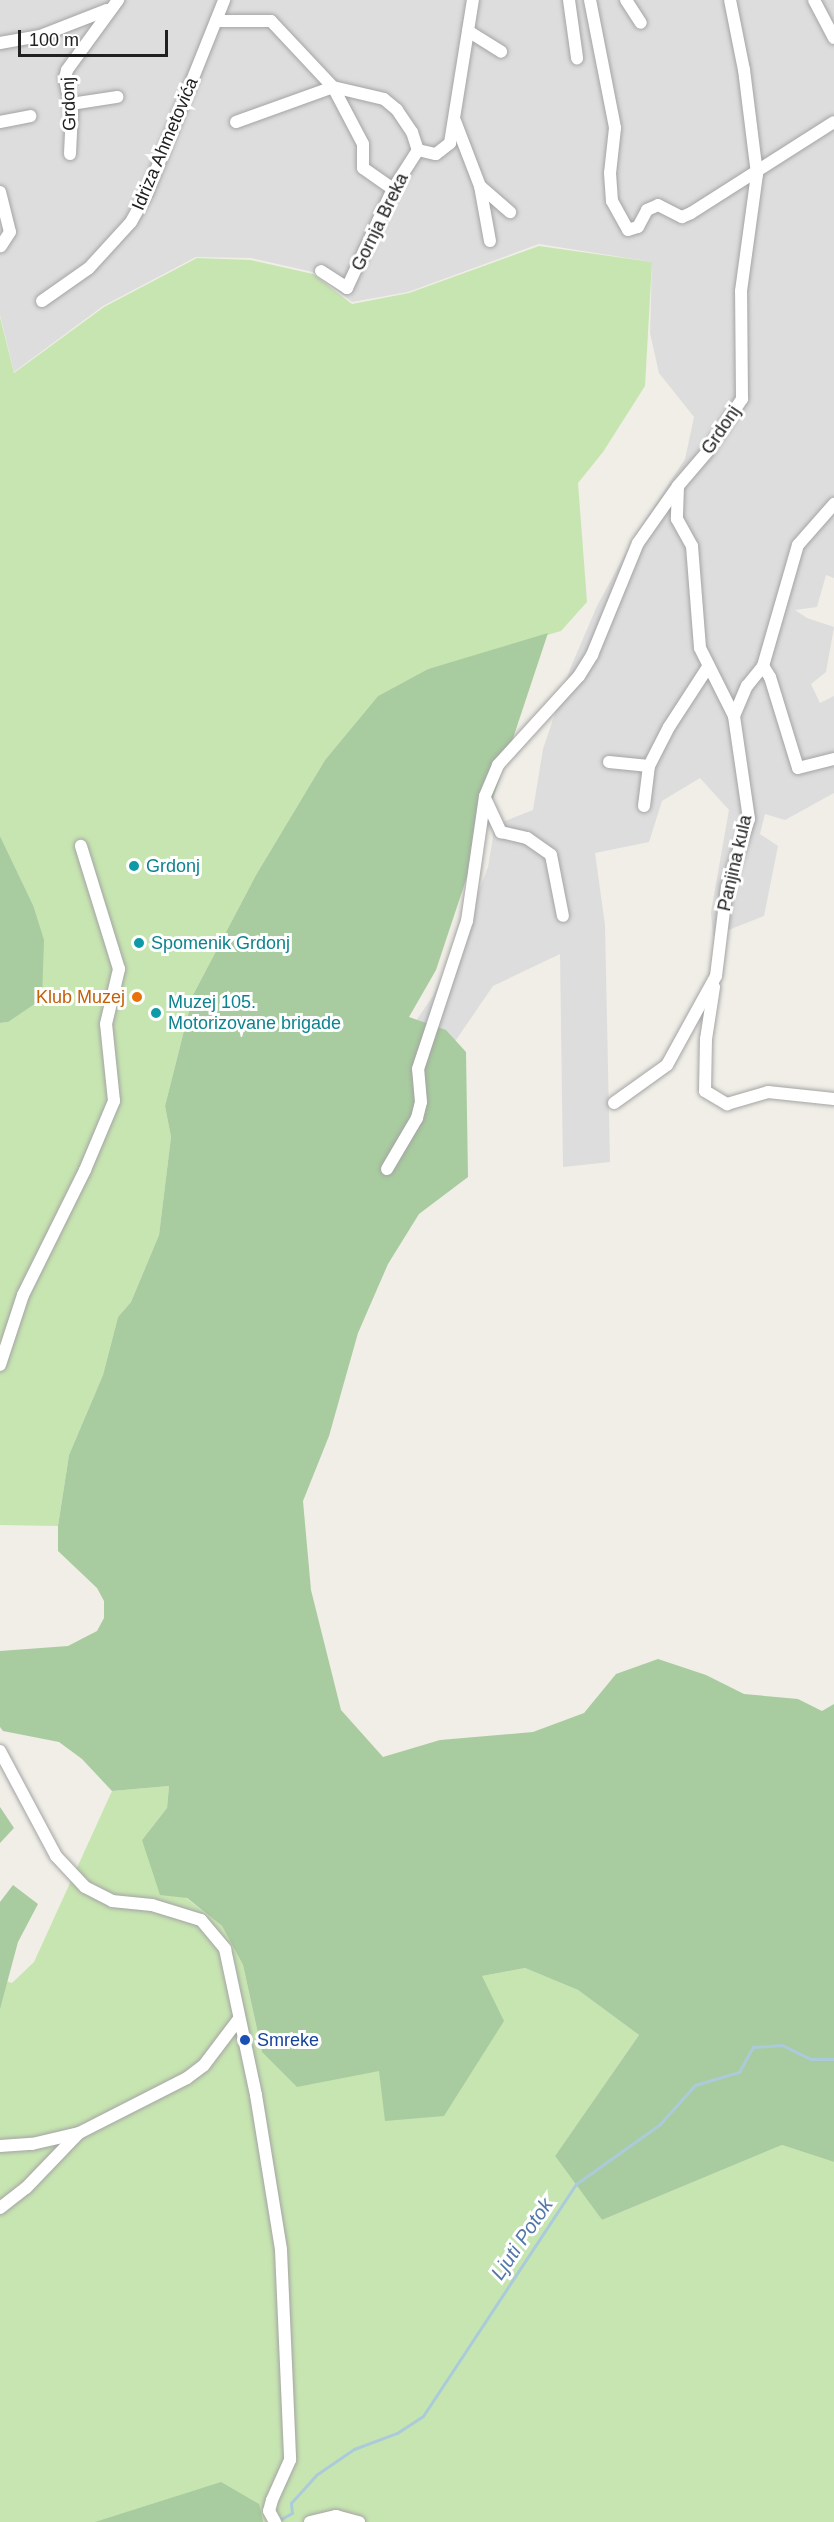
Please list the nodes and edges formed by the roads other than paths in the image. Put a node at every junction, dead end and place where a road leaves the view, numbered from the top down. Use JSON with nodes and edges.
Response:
{"nodes":[{"id":1,"x":118,"y":0,"type":"edge"},
{"id":2,"x":224,"y":0,"type":"edge"},
{"id":3,"x":473,"y":0,"type":"edge"},
{"id":4,"x":569,"y":0,"type":"edge"},
{"id":5,"x":590,"y":0,"type":"edge"},
{"id":6,"x":626,"y":0,"type":"edge"},
{"id":7,"x":730,"y":0,"type":"edge"},
{"id":8,"x":814,"y":0,"type":"edge"},
{"id":9,"x":109,"y":10,"type":"junction"},
{"id":10,"x":216,"y":21,"type":"junction"},
{"id":11,"x":641,"y":23,"type":"dead end"},
{"id":12,"x":468,"y":31,"type":"junction"},
{"id":13,"x":834,"y":38,"type":"edge"},
{"id":14,"x":0,"y":43,"type":"edge"},
{"id":15,"x":501,"y":52,"type":"dead end"},
{"id":16,"x":577,"y":58,"type":"dead end"},
{"id":17,"x":333,"y":87,"type":"junction"},
{"id":18,"x":117,"y":97,"type":"dead end"},
{"id":19,"x":70,"y":104,"type":"junction"},
{"id":20,"x":30,"y":116,"type":"dead end"},
{"id":21,"x":455,"y":121,"type":"junction"},
{"id":22,"x":0,"y":122,"type":"edge"},
{"id":23,"x":236,"y":122,"type":"dead end"},
{"id":24,"x":834,"y":122,"type":"edge"},
{"id":25,"x":418,"y":150,"type":"junction"},
{"id":26,"x":70,"y":154,"type":"dead end"},
{"id":27,"x":757,"y":174,"type":"junction"},
{"id":28,"x":480,"y":186,"type":"junction"},
{"id":29,"x":393,"y":189,"type":"junction"},
{"id":30,"x":0,"y":192,"type":"edge"},
{"id":31,"x":510,"y":212,"type":"dead end"},
{"id":32,"x":490,"y":241,"type":"dead end"},
{"id":33,"x":1,"y":246,"type":"edge"},
{"id":34,"x":321,"y":271,"type":"dead end"},
{"id":35,"x":42,"y":302,"type":"dead end"},
{"id":36,"x":678,"y":486,"type":"junction"},
{"id":37,"x":834,"y":504,"type":"edge"},
{"id":38,"x":763,"y":666,"type":"junction"},
{"id":39,"x":708,"y":667,"type":"junction"},
{"id":40,"x":734,"y":716,"type":"junction"},
{"id":41,"x":834,"y":759,"type":"edge"},
{"id":42,"x":609,"y":762,"type":"dead end"},
{"id":43,"x":649,"y":766,"type":"junction"},
{"id":44,"x":485,"y":796,"type":"junction"},
{"id":45,"x":644,"y":806,"type":"dead end"},
{"id":46,"x":81,"y":846,"type":"dead end"},
{"id":47,"x":563,"y":916,"type":"dead end"},
{"id":48,"x":716,"y":976,"type":"junction"},
{"id":49,"x":834,"y":1099,"type":"edge"},
{"id":50,"x":615,"y":1103,"type":"dead end"},
{"id":51,"x":387,"y":1169,"type":"dead end"},
{"id":52,"x":0,"y":1365,"type":"edge"},
{"id":53,"x":0,"y":1751,"type":"edge"},
{"id":54,"x":238,"y":2020,"type":"junction"},
{"id":55,"x":79,"y":2133,"type":"junction"},
{"id":56,"x":0,"y":2146,"type":"edge"},
{"id":57,"x":0,"y":2208,"type":"edge"},
{"id":58,"x":274,"y":2521,"type":"edge"},
{"id":59,"x":310,"y":2522,"type":"edge"},
{"id":60,"x":359,"y":2522,"type":"edge"}],
"edges":[{"from":1,"to":9,"type":"street","name":"Grdonj"},
{"from":2,"to":10,"type":"street","name":"Idriza Ahmetovića"},
{"from":3,"to":12,"type":"street"},
{"from":4,"to":16,"type":"street"},
{"from":5,"to":27,"type":"street"},
{"from":6,"to":11,"type":"street"},
{"from":7,"to":27,"type":"street","name":"Grdonj"},
{"from":8,"to":13,"type":"street"},
{"from":9,"to":14,"type":"street"},
{"from":9,"to":19,"type":"street","name":"Grdonj"},
{"from":10,"to":17,"type":"street"},
{"from":10,"to":35,"type":"street","name":"Idriza Ahmetovića"},
{"from":12,"to":15,"type":"street"},
{"from":12,"to":21,"type":"street"},
{"from":17,"to":23,"type":"street"},
{"from":17,"to":25,"type":"street"},
{"from":17,"to":29,"type":"street"},
{"from":18,"to":19,"type":"street"},
{"from":19,"to":26,"type":"street","name":"Grdonj"},
{"from":20,"to":22,"type":"street"},
{"from":21,"to":25,"type":"street"},
{"from":21,"to":28,"type":"street"},
{"from":24,"to":27,"type":"street"},
{"from":25,"to":29,"type":"street","name":"Gornja Breka"},
{"from":27,"to":36,"type":"street","name":"Grdonj"},
{"from":28,"to":31,"type":"street"},
{"from":28,"to":32,"type":"street"},
{"from":29,"to":34,"type":"street","name":"Gornja Breka"},
{"from":30,"to":33,"type":"street"},
{"from":36,"to":39,"type":"street"},
{"from":36,"to":44,"type":"street","name":"Grdonj"},
{"from":37,"to":38,"type":"street"},
{"from":38,"to":40,"type":"street"},
{"from":38,"to":41,"type":"street"},
{"from":39,"to":40,"type":"street"},
{"from":39,"to":43,"type":"street"},
{"from":40,"to":48,"type":"street","name":"Panjina kula"},
{"from":42,"to":43,"type":"street"},
{"from":43,"to":45,"type":"street"},
{"from":44,"to":47,"type":"street"},
{"from":44,"to":51,"type":"street","name":"Grdonj"},
{"from":46,"to":52,"type":"street"},
{"from":48,"to":49,"type":"street"},
{"from":48,"to":50,"type":"street","name":"Panjina kula"},
{"from":53,"to":54,"type":"street"},
{"from":54,"to":55,"type":"street"},
{"from":54,"to":58,"type":"street"},
{"from":55,"to":56,"type":"street"},
{"from":55,"to":57,"type":"street"},
{"from":59,"to":60,"type":"street"}]}
